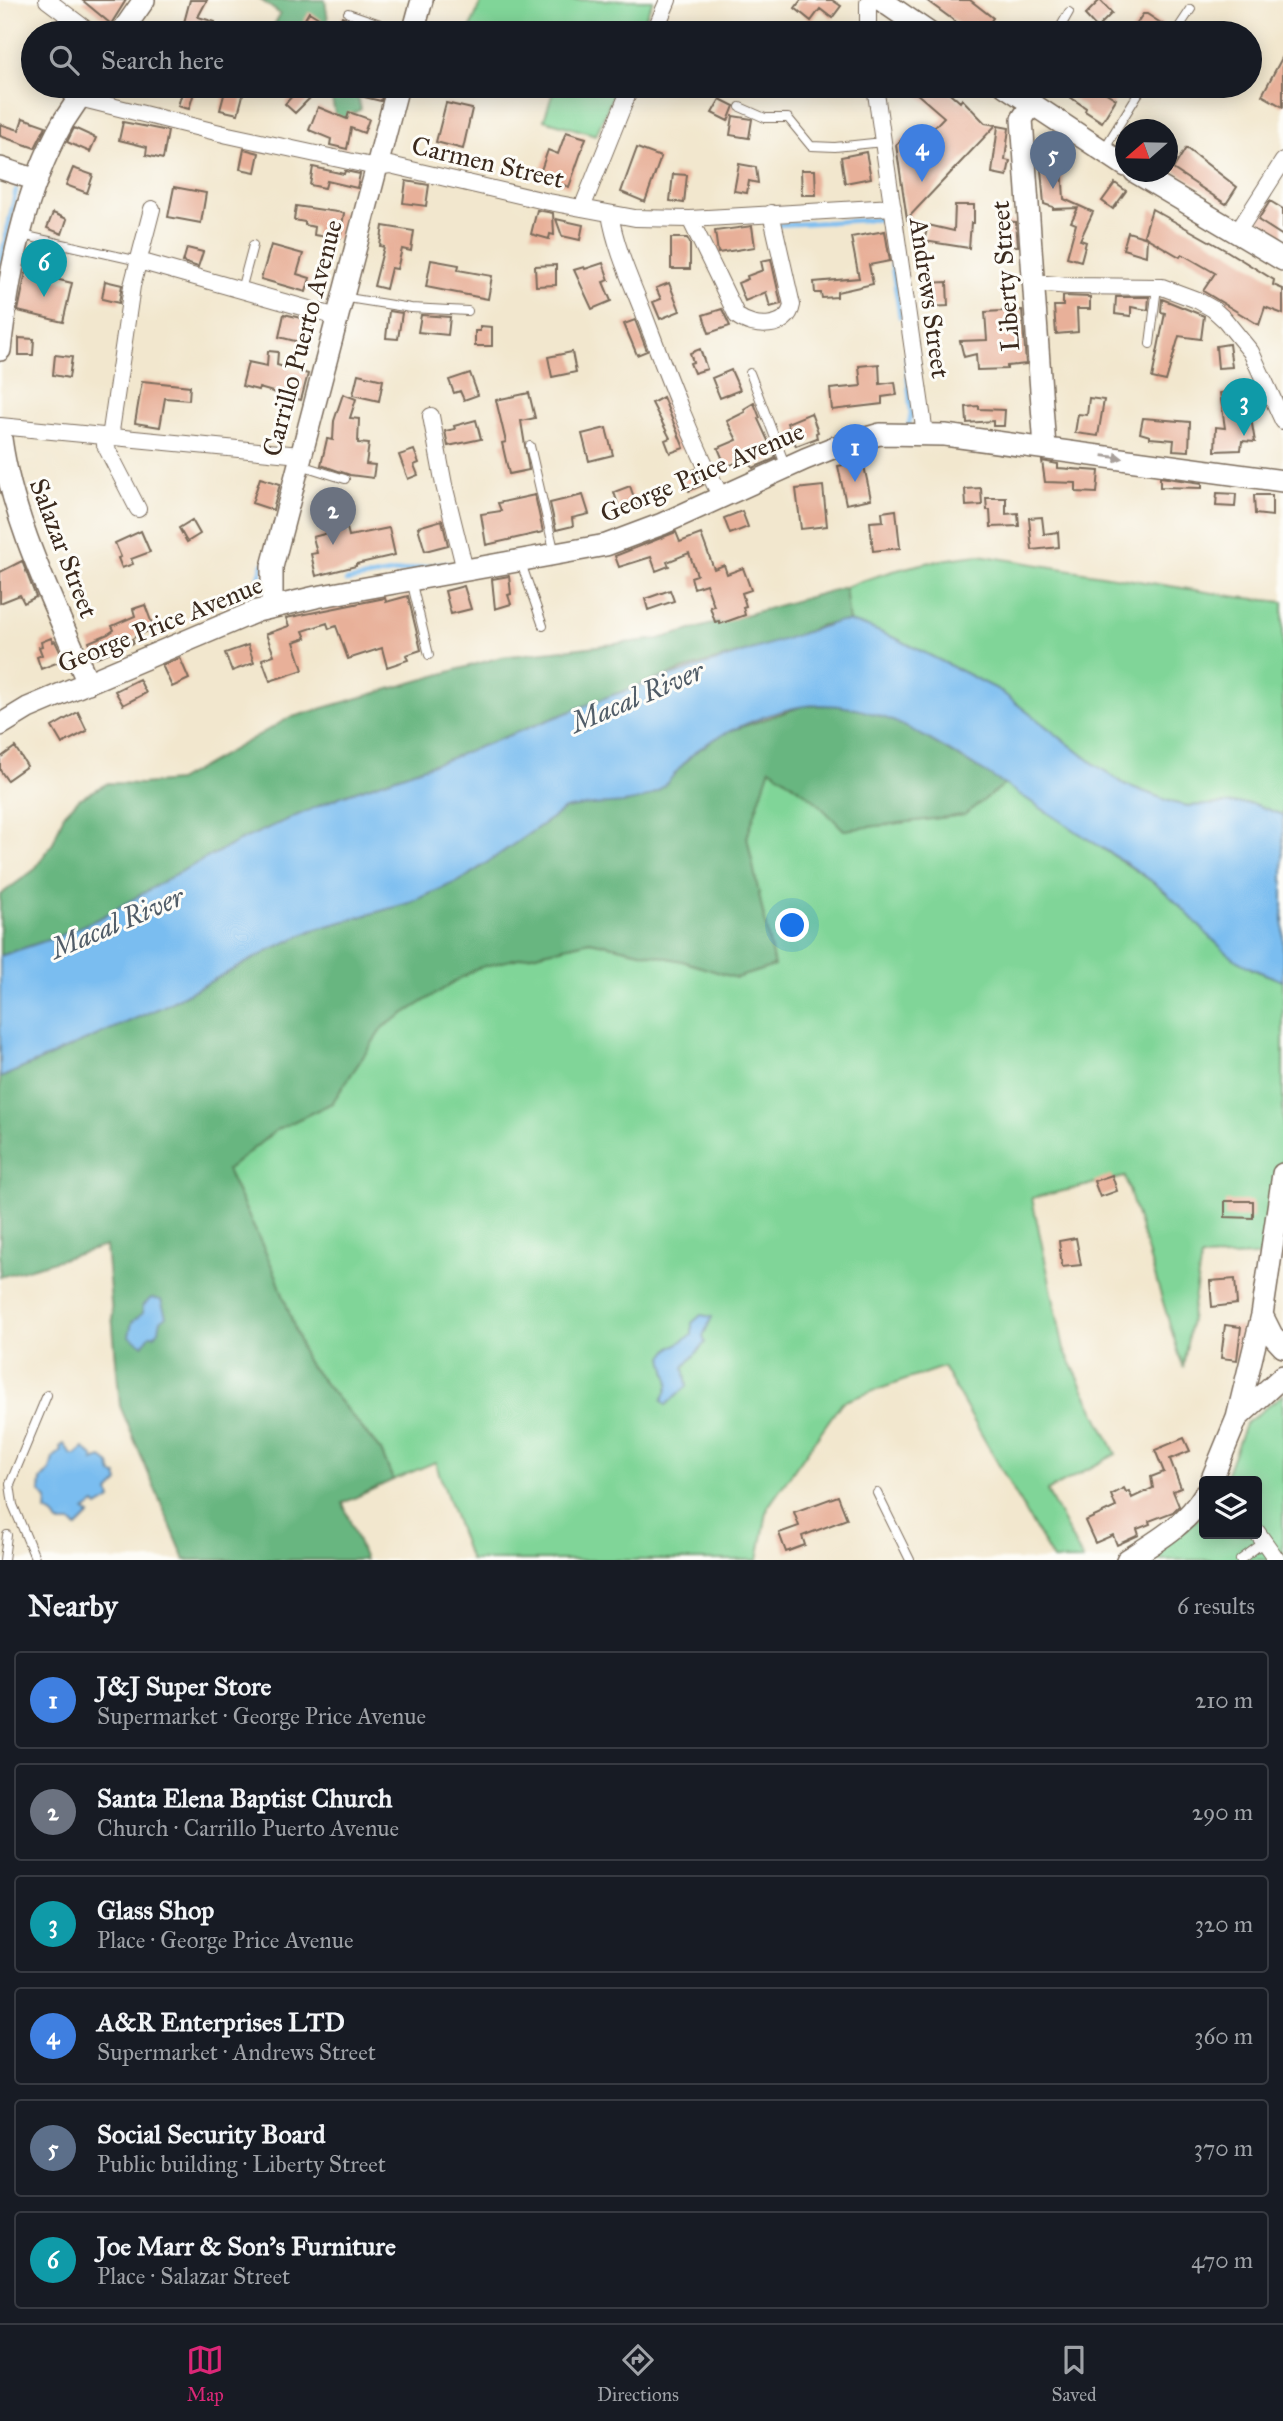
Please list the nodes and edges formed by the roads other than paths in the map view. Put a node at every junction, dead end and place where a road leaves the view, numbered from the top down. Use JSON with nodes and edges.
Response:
{"nodes":[{"id":1,"x":47,"y":0,"type":"edge"},
{"id":2,"x":144,"y":0,"type":"edge"},
{"id":3,"x":422,"y":0,"type":"edge"},
{"id":4,"x":434,"y":0,"type":"edge"},
{"id":5,"x":668,"y":0,"type":"edge"},
{"id":6,"x":871,"y":0,"type":"edge"},
{"id":7,"x":881,"y":0,"type":"edge"},
{"id":8,"x":1191,"y":9,"type":"dead end"},
{"id":9,"x":1069,"y":12,"type":"dead end"},
{"id":10,"x":348,"y":13,"type":"dead end"},
{"id":11,"x":75,"y":21,"type":"edge"},
{"id":12,"x":129,"y":21,"type":"edge"},
{"id":13,"x":371,"y":21,"type":"edge"},
{"id":14,"x":416,"y":21,"type":"edge"},
{"id":15,"x":428,"y":21,"type":"edge"},
{"id":16,"x":659,"y":21,"type":"edge"},
{"id":17,"x":868,"y":21,"type":"edge"},
{"id":18,"x":912,"y":21,"type":"edge"},
{"id":19,"x":1064,"y":21,"type":"edge"},
{"id":20,"x":1183,"y":21,"type":"edge"},
{"id":21,"x":79,"y":98,"type":"edge"},
{"id":22,"x":103,"y":98,"type":"edge"},
{"id":23,"x":396,"y":98,"type":"edge"},
{"id":24,"x":407,"y":98,"type":"edge"},
{"id":25,"x":626,"y":98,"type":"edge"},
{"id":26,"x":877,"y":98,"type":"edge"},
{"id":27,"x":1021,"y":98,"type":"edge"},
{"id":28,"x":1027,"y":98,"type":"edge"},
{"id":29,"x":1136,"y":98,"type":"edge"},
{"id":30,"x":740,"y":107,"type":"dead end"},
{"id":31,"x":883,"y":142,"type":"junction"},
{"id":32,"x":1103,"y":152,"type":"junction"},
{"id":33,"x":1115,"y":160,"type":"edge"},
{"id":34,"x":1283,"y":161,"type":"edge"},
{"id":35,"x":383,"y":166,"type":"junction"},
{"id":36,"x":0,"y":168,"type":"edge"},
{"id":37,"x":37,"y":180,"type":"junction"},
{"id":38,"x":1152,"y":182,"type":"edge"},
{"id":39,"x":893,"y":207,"type":"junction"},
{"id":40,"x":582,"y":208,"type":"junction"},
{"id":41,"x":152,"y":209,"type":"dead end"},
{"id":42,"x":610,"y":214,"type":"junction"},
{"id":43,"x":771,"y":214,"type":"junction"},
{"id":44,"x":690,"y":219,"type":"junction"},
{"id":45,"x":1237,"y":233,"type":"junction"},
{"id":46,"x":20,"y":234,"type":"junction"},
{"id":47,"x":253,"y":245,"type":"dead end"},
{"id":48,"x":1283,"y":260,"type":"edge"},
{"id":49,"x":139,"y":261,"type":"junction"},
{"id":50,"x":1034,"y":283,"type":"junction"},
{"id":51,"x":1157,"y":287,"type":"junction"},
{"id":52,"x":241,"y":290,"type":"junction"},
{"id":53,"x":354,"y":299,"type":"junction"},
{"id":54,"x":468,"y":311,"type":"dead end"},
{"id":55,"x":337,"y":317,"type":"junction"},
{"id":56,"x":1150,"y":344,"type":"dead end"},
{"id":57,"x":0,"y":350,"type":"edge"},
{"id":58,"x":750,"y":373,"type":"dead end"},
{"id":59,"x":431,"y":416,"type":"dead end"},
{"id":60,"x":1283,"y":421,"type":"edge"},
{"id":61,"x":0,"y":428,"type":"edge"},
{"id":62,"x":925,"y":434,"type":"junction"},
{"id":63,"x":108,"y":437,"type":"junction"},
{"id":64,"x":530,"y":446,"type":"dead end"},
{"id":65,"x":1045,"y":448,"type":"junction"},
{"id":66,"x":305,"y":462,"type":"junction"},
{"id":67,"x":786,"y":467,"type":"junction"},
{"id":68,"x":345,"y":479,"type":"dead end"},
{"id":69,"x":1283,"y":481,"type":"edge"},
{"id":70,"x":721,"y":497,"type":"junction"},
{"id":71,"x":138,"y":509,"type":"dead end"},
{"id":72,"x":555,"y":554,"type":"junction"},
{"id":73,"x":520,"y":560,"type":"junction"},
{"id":74,"x":465,"y":570,"type":"junction"},
{"id":75,"x":411,"y":580,"type":"junction"},
{"id":76,"x":279,"y":605,"type":"junction"},
{"id":77,"x":542,"y":626,"type":"dead end"},
{"id":78,"x":429,"y":655,"type":"dead end"},
{"id":79,"x":88,"y":683,"type":"junction"},
{"id":80,"x":0,"y":724,"type":"edge"},
{"id":81,"x":1283,"y":1174,"type":"edge"},
{"id":82,"x":1262,"y":1315,"type":"junction"},
{"id":83,"x":1283,"y":1347,"type":"edge"},
{"id":84,"x":1283,"y":1376,"type":"edge"},
{"id":85,"x":47,"y":1395,"type":"dead end"},
{"id":86,"x":1237,"y":1418,"type":"junction"},
{"id":87,"x":1215,"y":1476,"type":"edge"},
{"id":88,"x":877,"y":1493,"type":"dead end"},
{"id":89,"x":1199,"y":1502,"type":"edge"},
{"id":90,"x":7,"y":1535,"type":"dead end"},
{"id":91,"x":1262,"y":1538,"type":"edge"},
{"id":92,"x":1259,"y":1539,"type":"edge"},
{"id":93,"x":4,"y":1560,"type":"edge"},
{"id":94,"x":36,"y":1560,"type":"edge"},
{"id":95,"x":910,"y":1560,"type":"edge"},
{"id":96,"x":1127,"y":1560,"type":"edge"},
{"id":97,"x":1240,"y":1560,"type":"edge"},
{"id":98,"x":1278,"y":1560,"type":"edge"}],
"edges":[{"from":1,"to":11,"type":"street"},
{"from":2,"to":12,"type":"main road"},
{"from":3,"to":14,"type":"main road"},
{"from":4,"to":15,"type":"main road"},
{"from":5,"to":16,"type":"street"},
{"from":6,"to":17,"type":"street"},
{"from":7,"to":18,"type":"main road"},
{"from":8,"to":20,"type":"lane"},
{"from":9,"to":19,"type":"lane"},
{"from":10,"to":13,"type":"lane"},
{"from":21,"to":37,"type":"main road"},
{"from":22,"to":35,"type":"street","name":"Carmen Street"},
{"from":23,"to":35,"type":"main road","name":"Carrillo Puerto Avenue"},
{"from":24,"to":35,"type":"main road","name":"Carrillo Puerto Avenue"},
{"from":25,"to":40,"type":"street"},
{"from":26,"to":31,"type":"street","name":"Andrews Street"},
{"from":27,"to":50,"type":"main road","name":"Liberty Street"},
{"from":28,"to":32,"type":"main road"},
{"from":29,"to":32,"type":"lane"},
{"from":30,"to":31,"type":"lane"},
{"from":31,"to":39,"type":"street","name":"Andrews Street"},
{"from":32,"to":33,"type":"main road"},
{"from":34,"to":45,"type":"street"},
{"from":35,"to":40,"type":"street","name":"Carmen Street"},
{"from":35,"to":53,"type":"main road","name":"Carrillo Puerto Avenue"},
{"from":35,"to":55,"type":"main road","name":"Carrillo Puerto Avenue"},
{"from":36,"to":37,"type":"main road"},
{"from":37,"to":46,"type":"main road"},
{"from":38,"to":45,"type":"main road"},
{"from":39,"to":43,"type":"street","name":"Carmen Street"},
{"from":39,"to":62,"type":"street","name":"Andrews Street"},
{"from":40,"to":42,"type":"street","name":"Carmen Street"},
{"from":41,"to":49,"type":"street"},
{"from":42,"to":44,"type":"street","name":"Carmen Street"},
{"from":42,"to":70,"type":"street"},
{"from":43,"to":44,"type":"street","name":"Carmen Street"},
{"from":43,"to":44,"type":"street"},
{"from":45,"to":48,"type":"main road"},
{"from":46,"to":49,"type":"lane"},
{"from":46,"to":57,"type":"main road"},
{"from":47,"to":52,"type":"lane"},
{"from":49,"to":52,"type":"street"},
{"from":49,"to":63,"type":"street"},
{"from":50,"to":51,"type":"street"},
{"from":50,"to":65,"type":"main road","name":"Liberty Street"},
{"from":51,"to":56,"type":"lane"},
{"from":51,"to":60,"type":"street"},
{"from":52,"to":55,"type":"street"},
{"from":53,"to":54,"type":"lane"},
{"from":53,"to":66,"type":"main road","name":"Carrillo Puerto Avenue"},
{"from":55,"to":66,"type":"main road","name":"Carrillo Puerto Avenue"},
{"from":58,"to":67,"type":"lane"},
{"from":59,"to":74,"type":"street"},
{"from":61,"to":63,"type":"street"},
{"from":61,"to":79,"type":"main road","name":"Salazar Street"},
{"from":62,"to":65,"type":"main road","name":"George Price Avenue"},
{"from":62,"to":67,"type":"main road","name":"George Price Avenue"},
{"from":63,"to":66,"type":"street"},
{"from":63,"to":71,"type":"street"},
{"from":64,"to":72,"type":"lane"},
{"from":65,"to":69,"type":"main road","name":"George Price Avenue","one_way":true},
{"from":66,"to":68,"type":"lane"},
{"from":66,"to":76,"type":"main road","name":"Carrillo Puerto Avenue"},
{"from":67,"to":70,"type":"main road","name":"George Price Avenue"},
{"from":70,"to":72,"type":"main road","name":"George Price Avenue"},
{"from":72,"to":73,"type":"main road","name":"George Price Avenue"},
{"from":73,"to":74,"type":"main road","name":"George Price Avenue"},
{"from":73,"to":77,"type":"lane"},
{"from":74,"to":75,"type":"main road","name":"George Price Avenue"},
{"from":75,"to":76,"type":"main road","name":"George Price Avenue"},
{"from":75,"to":78,"type":"lane"},
{"from":76,"to":79,"type":"main road","name":"George Price Avenue"},
{"from":79,"to":80,"type":"main road","name":"George Price Avenue"},
{"from":81,"to":82,"type":"main road"},
{"from":82,"to":83,"type":"main road"},
{"from":82,"to":86,"type":"main road"},
{"from":84,"to":86,"type":"main road"},
{"from":85,"to":94,"type":"lane"},
{"from":86,"to":87,"type":"main road"},
{"from":88,"to":95,"type":"lane"},
{"from":89,"to":96,"type":"main road"},
{"from":90,"to":93,"type":"lane"},
{"from":91,"to":98,"type":"street"},
{"from":92,"to":97,"type":"lane"}]}
